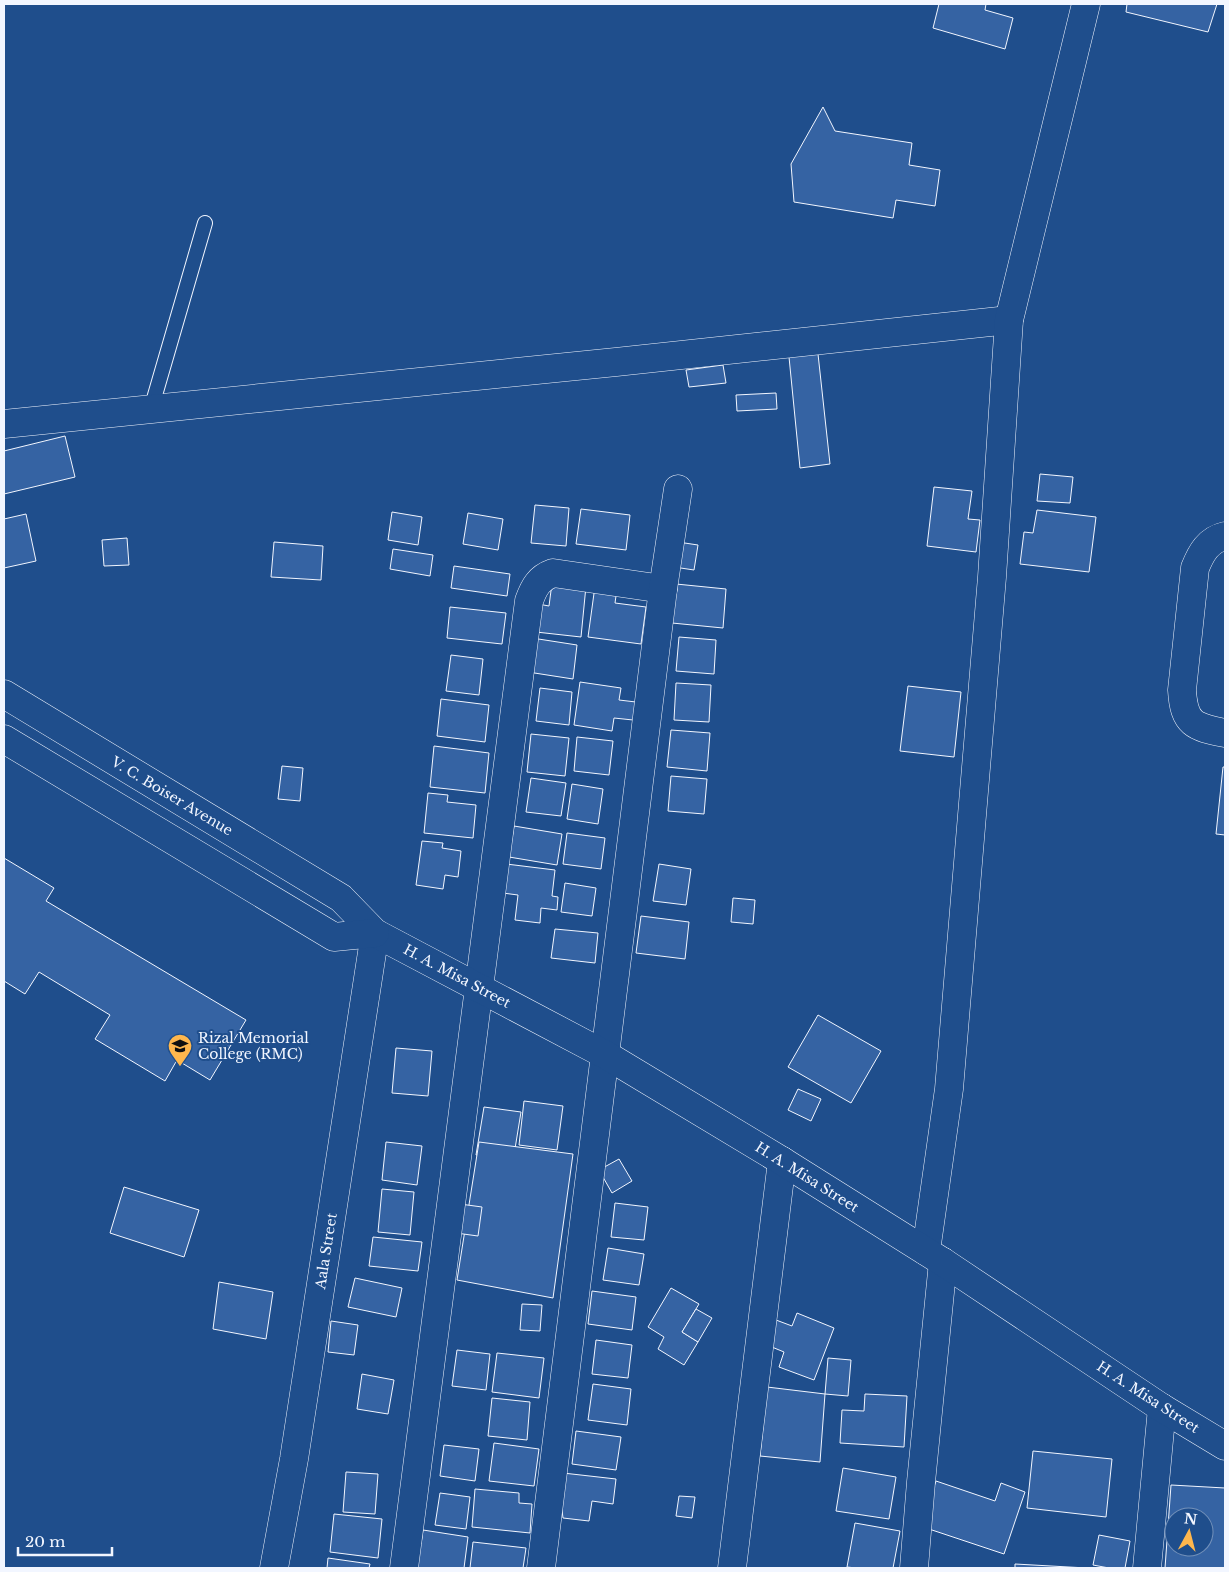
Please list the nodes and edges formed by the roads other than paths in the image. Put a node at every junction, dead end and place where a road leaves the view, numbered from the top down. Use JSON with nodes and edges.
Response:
{"nodes":[{"id":1,"x":1086,"y":4,"type":"edge"},
{"id":2,"x":205,"y":223,"type":"dead end"},
{"id":3,"x":1009,"y":320,"type":"junction"},
{"id":4,"x":151,"y":409,"type":"junction"},
{"id":5,"x":4,"y":424,"type":"edge"},
{"id":6,"x":678,"y":489,"type":"dead end"},
{"id":7,"x":1225,"y":536,"type":"edge"},
{"id":8,"x":663,"y":589,"type":"junction"},
{"id":9,"x":11,"y":698,"type":"edge"},
{"id":10,"x":4,"y":727,"type":"edge"},
{"id":11,"x":1225,"y":733,"type":"edge"},
{"id":12,"x":4,"y":739,"type":"edge"},
{"id":13,"x":341,"y":898,"type":"joint"},
{"id":14,"x":376,"y":933,"type":"junction"},
{"id":15,"x":479,"y":987,"type":"junction"},
{"id":16,"x":606,"y":1055,"type":"junction"},
{"id":17,"x":782,"y":1161,"type":"junction"},
{"id":18,"x":934,"y":1257,"type":"junction"},
{"id":19,"x":1162,"y":1408,"type":"junction"},
{"id":20,"x":1225,"y":1446,"type":"edge"},
{"id":21,"x":274,"y":1568,"type":"edge"},
{"id":22,"x":404,"y":1568,"type":"edge"},
{"id":23,"x":541,"y":1568,"type":"edge"},
{"id":24,"x":732,"y":1568,"type":"edge"},
{"id":25,"x":914,"y":1568,"type":"edge"},
{"id":26,"x":1147,"y":1568,"type":"edge"}],
"edges":[{"from":1,"to":3,"type":"street"},
{"from":2,"to":4,"type":"lane"},
{"from":3,"to":4,"type":"street"},
{"from":3,"to":18,"type":"street"},
{"from":4,"to":5,"type":"street"},
{"from":6,"to":8,"type":"street"},
{"from":7,"to":11,"type":"street"},
{"from":8,"to":15,"type":"street"},
{"from":8,"to":16,"type":"street"},
{"from":9,"to":10,"type":"street"},
{"from":9,"to":13,"type":"street","name":"V. C. Boiser Avenue"},
{"from":12,"to":14,"type":"street"},
{"from":13,"to":14,"type":"street","name":"H. A. Misa Street"},
{"from":14,"to":15,"type":"street","name":"H. A. Misa Street"},
{"from":14,"to":21,"type":"street","name":"Aala Street"},
{"from":15,"to":16,"type":"street","name":"H. A. Misa Street"},
{"from":15,"to":22,"type":"street"},
{"from":16,"to":17,"type":"street","name":"H. A. Misa Street"},
{"from":16,"to":23,"type":"street"},
{"from":17,"to":18,"type":"street","name":"H. A. Misa Street"},
{"from":17,"to":24,"type":"street"},
{"from":18,"to":19,"type":"street","name":"H. A. Misa Street"},
{"from":18,"to":25,"type":"street"},
{"from":19,"to":20,"type":"street","name":"H. A. Misa Street"},
{"from":19,"to":26,"type":"street"}]}
